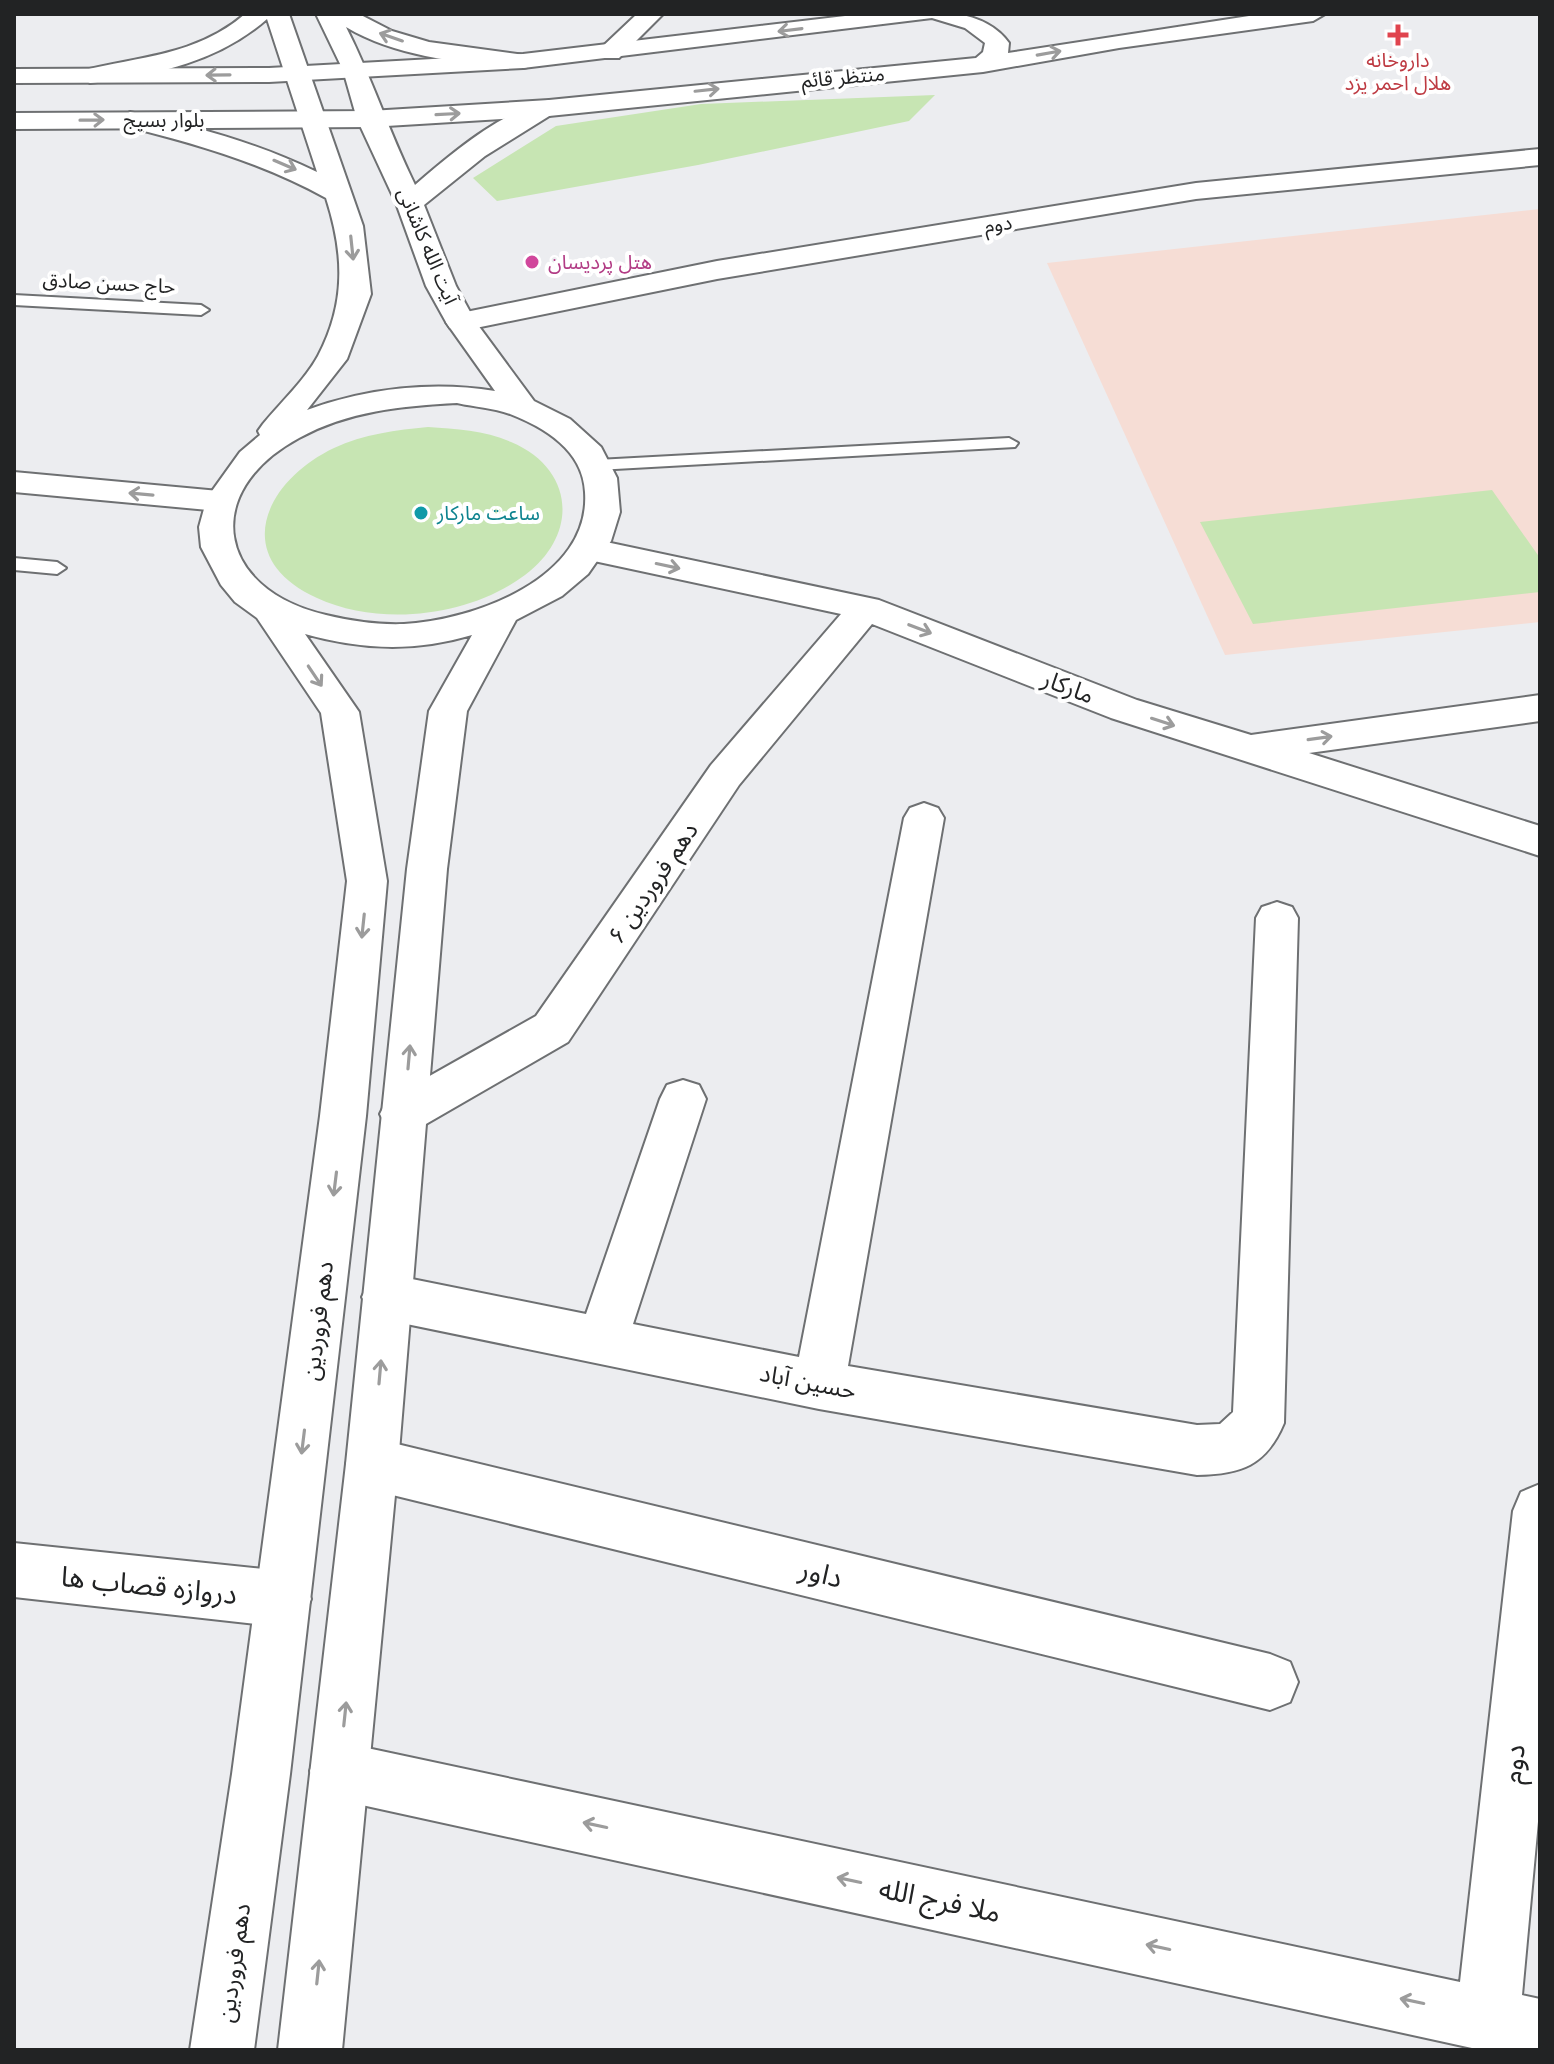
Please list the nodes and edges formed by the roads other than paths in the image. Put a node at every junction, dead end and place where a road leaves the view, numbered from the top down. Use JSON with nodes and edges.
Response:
{"nodes":[{"id":1,"x":259,"y":14,"type":"edge"},
{"id":2,"x":277,"y":14,"type":"edge"},
{"id":3,"x":328,"y":14,"type":"edge"},
{"id":4,"x":342,"y":14,"type":"edge"},
{"id":5,"x":651,"y":14,"type":"edge"},
{"id":6,"x":923,"y":14,"type":"edge"},
{"id":7,"x":941,"y":14,"type":"edge"},
{"id":8,"x":1313,"y":14,"type":"edge"},
{"id":9,"x":1084,"y":21,"type":"dead end"},
{"id":10,"x":1119,"y":41,"type":"junction"},
{"id":11,"x":610,"y":53,"type":"junction"},
{"id":12,"x":523,"y":61,"type":"junction"},
{"id":13,"x":983,"y":65,"type":"junction"},
{"id":14,"x":355,"y":70,"type":"junction"},
{"id":15,"x":296,"y":73,"type":"junction"},
{"id":16,"x":14,"y":76,"type":"edge"},
{"id":17,"x":90,"y":76,"type":"junction"},
{"id":18,"x":549,"y":108,"type":"junction"},
{"id":19,"x":370,"y":119,"type":"junction"},
{"id":20,"x":130,"y":120,"type":"junction"},
{"id":21,"x":314,"y":120,"type":"junction"},
{"id":22,"x":14,"y":121,"type":"edge"},
{"id":23,"x":1540,"y":157,"type":"edge"},
{"id":24,"x":338,"y":194,"type":"junction"},
{"id":25,"x":410,"y":203,"type":"junction"},
{"id":26,"x":14,"y":300,"type":"edge"},
{"id":27,"x":201,"y":310,"type":"dead end"},
{"id":28,"x":461,"y":322,"type":"junction"},
{"id":29,"x":522,"y":407,"type":"junction"},
{"id":30,"x":1009,"y":443,"type":"dead end"},
{"id":31,"x":260,"y":449,"type":"junction"},
{"id":32,"x":597,"y":465,"type":"junction"},
{"id":33,"x":14,"y":482,"type":"edge"},
{"id":34,"x":219,"y":501,"type":"junction"},
{"id":35,"x":592,"y":550,"type":"junction"},
{"id":36,"x":14,"y":564,"type":"edge"},
{"id":37,"x":57,"y":568,"type":"dead end"},
{"id":38,"x":866,"y":608,"type":"junction"},
{"id":39,"x":271,"y":611,"type":"junction"},
{"id":40,"x":501,"y":614,"type":"junction"},
{"id":41,"x":1540,"y":708,"type":"edge"},
{"id":42,"x":1243,"y":749,"type":"junction"},
{"id":43,"x":924,"y":818,"type":"dead end"},
{"id":44,"x":1540,"y":841,"type":"edge"},
{"id":45,"x":1277,"y":918,"type":"dead end"},
{"id":46,"x":683,"y":1099,"type":"dead end"},
{"id":47,"x":403,"y":1114,"type":"junction"},
{"id":48,"x":387,"y":1297,"type":"junction"},
{"id":49,"x":602,"y":1342,"type":"junction"},
{"id":50,"x":819,"y":1385,"type":"junction"},
{"id":51,"x":372,"y":1464,"type":"junction"},
{"id":52,"x":1540,"y":1511,"type":"edge"},
{"id":53,"x":14,"y":1570,"type":"edge"},
{"id":54,"x":283,"y":1599,"type":"junction"},
{"id":55,"x":1270,"y":1682,"type":"dead end"},
{"id":56,"x":339,"y":1771,"type":"junction"},
{"id":57,"x":1514,"y":2024,"type":"edge"},
{"id":58,"x":222,"y":2050,"type":"edge"},
{"id":59,"x":310,"y":2050,"type":"edge"}],
"edges":[{"from":1,"to":17,"type":"main road"},
{"from":2,"to":15,"type":"main road"},
{"from":3,"to":14,"type":"main road"},
{"from":12,"to":4,"type":"main road","one_way":true},
{"from":5,"to":11,"type":"main road"},
{"from":6,"to":11,"type":"main road","one_way":true},
{"from":7,"to":13,"type":"main road"},
{"from":8,"to":10,"type":"main road","name":"منتظر قائم"},
{"from":9,"to":10,"type":"main road"},
{"from":13,"to":10,"type":"main road","name":"منتظر قائم","one_way":true},
{"from":11,"to":12,"type":"main road"},
{"from":12,"to":14,"type":"main road"},
{"from":18,"to":13,"type":"main road","name":"منتظر قائم","one_way":true},
{"from":14,"to":15,"type":"main road","name":"بلوار بسیج"},
{"from":14,"to":19,"type":"main road","name":"آیت الله کاشانی"},
{"from":15,"to":17,"type":"main road","name":"بلوار بسیج","one_way":true},
{"from":15,"to":21,"type":"main road"},
{"from":16,"to":17,"type":"main road","name":"بلوار بسیج"},
{"from":19,"to":18,"type":"main road","name":"منتظر قائم","one_way":true},
{"from":18,"to":25,"type":"main road"},
{"from":19,"to":21,"type":"main road","name":"بلوار بسیج"},
{"from":19,"to":25,"type":"main road","name":"آیت الله کاشانی"},
{"from":20,"to":21,"type":"main road","name":"بلوار بسیج"},
{"from":22,"to":20,"type":"main road","name":"بلوار بسیج","one_way":true},
{"from":20,"to":24,"type":"main road","one_way":true},
{"from":21,"to":24,"type":"main road"},
{"from":23,"to":28,"type":"main road","name":"دوم"},
{"from":24,"to":31,"type":"main road","one_way":true},
{"from":25,"to":28,"type":"main road","name":"آیت الله کاشانی"},
{"from":26,"to":27,"type":"lane","name":"حاج حسن صادق"},
{"from":28,"to":29,"type":"main road","name":"آیت الله کاشانی"},
{"from":29,"to":31,"type":"main road"},
{"from":29,"to":32,"type":"main road"},
{"from":30,"to":32,"type":"lane"},
{"from":31,"to":34,"type":"main road"},
{"from":32,"to":35,"type":"main road"},
{"from":34,"to":33,"type":"main road","one_way":true},
{"from":34,"to":39,"type":"main road"},
{"from":35,"to":38,"type":"main road","name":"مارکار","one_way":true},
{"from":35,"to":40,"type":"main road"},
{"from":36,"to":37,"type":"lane"},
{"from":38,"to":42,"type":"main road","name":"مارکار","one_way":true},
{"from":38,"to":47,"type":"main road","name":"دهم فروردین ۶"},
{"from":39,"to":40,"type":"main road"},
{"from":39,"to":54,"type":"main road","name":"دهم فروردین","one_way":true},
{"from":47,"to":40,"type":"main road","one_way":true},
{"from":42,"to":41,"type":"main road","one_way":true},
{"from":42,"to":44,"type":"main road","name":"مارکار"},
{"from":43,"to":50,"type":"main road"},
{"from":45,"to":50,"type":"main road","name":"حسین آباد"},
{"from":46,"to":49,"type":"main road"},
{"from":47,"to":48,"type":"main road"},
{"from":48,"to":49,"type":"main road","name":"حسین آباد"},
{"from":51,"to":48,"type":"main road","one_way":true},
{"from":49,"to":50,"type":"main road","name":"حسین آباد"},
{"from":51,"to":55,"type":"main road","name":"داور"},
{"from":56,"to":51,"type":"main road","one_way":true},
{"from":52,"to":57,"type":"main road","name":"دوم"},
{"from":53,"to":54,"type":"main road","name":"دروازه قصاب ها"},
{"from":54,"to":58,"type":"main road","name":"دهم فروردین"},
{"from":57,"to":56,"type":"main road","name":"ملا فرج الله","one_way":true},
{"from":59,"to":56,"type":"main road","one_way":true}]}
